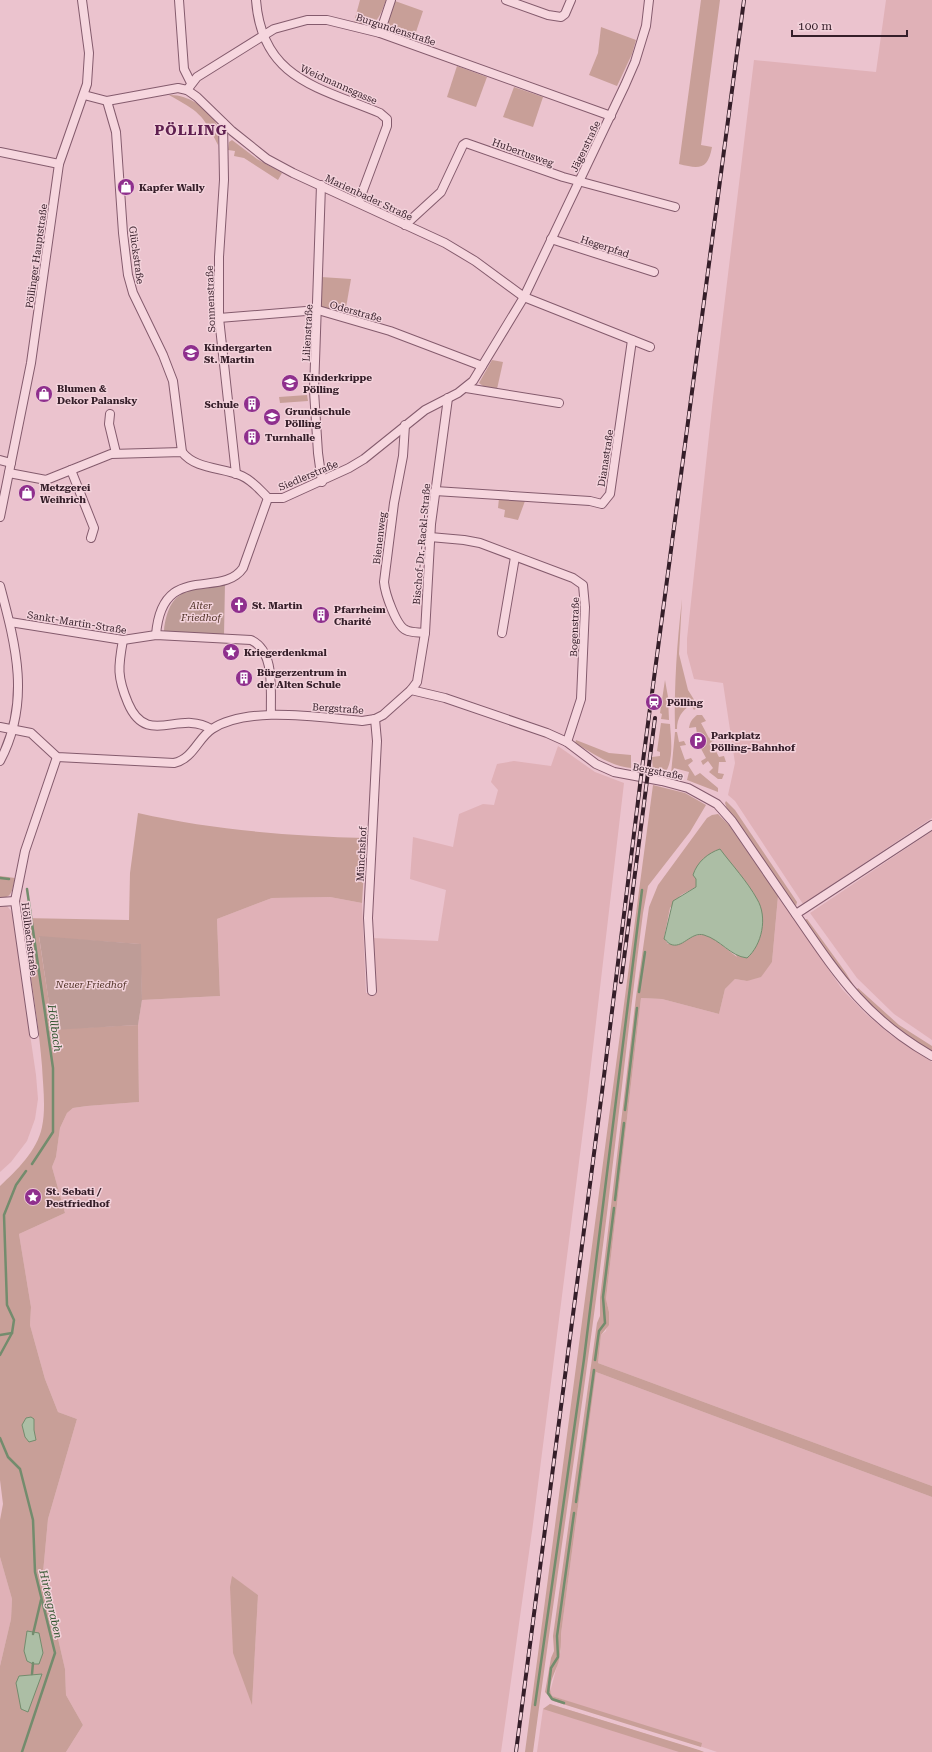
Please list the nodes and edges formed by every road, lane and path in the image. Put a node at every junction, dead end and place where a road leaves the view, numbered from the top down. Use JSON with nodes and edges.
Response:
{"nodes":[{"id":1,"x":82,"y":0,"type":"edge"},
{"id":2,"x":179,"y":0,"type":"edge"},
{"id":3,"x":256,"y":0,"type":"edge"},
{"id":4,"x":390,"y":0,"type":"edge"},
{"id":5,"x":506,"y":0,"type":"edge"},
{"id":6,"x":571,"y":0,"type":"edge"},
{"id":7,"x":649,"y":0,"type":"edge"},
{"id":8,"x":380,"y":33,"type":"junction"},
{"id":9,"x":262,"y":35,"type":"junction"},
{"id":10,"x":189,"y":86,"type":"junction"},
{"id":11,"x":84,"y":95,"type":"junction"},
{"id":12,"x":107,"y":101,"type":"junction"},
{"id":13,"x":611,"y":116,"type":"junction"},
{"id":14,"x":223,"y":123,"type":"junction"},
{"id":15,"x":0,"y":152,"type":"edge"},
{"id":16,"x":59,"y":164,"type":"junction"},
{"id":17,"x":579,"y":182,"type":"junction"},
{"id":18,"x":321,"y":185,"type":"junction"},
{"id":19,"x":358,"y":201,"type":"junction"},
{"id":20,"x":675,"y":208,"type":"dead end"},
{"id":21,"x":405,"y":224,"type":"junction"},
{"id":22,"x":551,"y":239,"type":"junction"},
{"id":23,"x":654,"y":272,"type":"dead end"},
{"id":24,"x":524,"y":297,"type":"junction"},
{"id":25,"x":318,"y":310,"type":"junction"},
{"id":26,"x":219,"y":318,"type":"junction"},
{"id":27,"x":632,"y":340,"type":"junction"},
{"id":28,"x":650,"y":347,"type":"dead end"},
{"id":29,"x":482,"y":366,"type":"junction"},
{"id":30,"x":466,"y":388,"type":"junction"},
{"id":31,"x":448,"y":398,"type":"junction"},
{"id":32,"x":560,"y":403,"type":"dead end"},
{"id":33,"x":110,"y":414,"type":"dead end"},
{"id":34,"x":405,"y":425,"type":"junction"},
{"id":35,"x":182,"y":452,"type":"junction"},
{"id":36,"x":116,"y":453,"type":"junction"},
{"id":37,"x":0,"y":460,"type":"edge"},
{"id":38,"x":11,"y":463,"type":"junction"},
{"id":39,"x":71,"y":470,"type":"junction"},
{"id":40,"x":9,"y":473,"type":"junction"},
{"id":41,"x":236,"y":474,"type":"junction"},
{"id":42,"x":322,"y":482,"type":"junction"},
{"id":43,"x":435,"y":491,"type":"junction"},
{"id":44,"x":268,"y":498,"type":"junction"},
{"id":45,"x":0,"y":517,"type":"edge"},
{"id":46,"x":430,"y":537,"type":"junction"},
{"id":47,"x":91,"y":538,"type":"dead end"},
{"id":48,"x":515,"y":557,"type":"junction"},
{"id":49,"x":0,"y":586,"type":"edge"},
{"id":50,"x":10,"y":622,"type":"junction"},
{"id":51,"x":425,"y":633,"type":"junction"},
{"id":52,"x":502,"y":633,"type":"dead end"},
{"id":53,"x":156,"y":635,"type":"junction"},
{"id":54,"x":123,"y":640,"type":"junction"},
{"id":55,"x":411,"y":690,"type":"junction"},
{"id":56,"x":271,"y":714,"type":"junction"},
{"id":57,"x":375,"y":719,"type":"junction"},
{"id":58,"x":0,"y":727,"type":"edge"},
{"id":59,"x":13,"y":729,"type":"junction"},
{"id":60,"x":211,"y":729,"type":"junction"},
{"id":61,"x":567,"y":742,"type":"junction"},
{"id":62,"x":57,"y":757,"type":"junction"},
{"id":63,"x":0,"y":761,"type":"edge"},
{"id":64,"x":932,"y":825,"type":"edge"},
{"id":65,"x":15,"y":900,"type":"junction"},
{"id":66,"x":0,"y":902,"type":"edge"},
{"id":67,"x":796,"y":914,"type":"junction"},
{"id":68,"x":372,"y":991,"type":"dead end"},
{"id":69,"x":34,"y":1034,"type":"dead end"},
{"id":70,"x":932,"y":1056,"type":"edge"}],
"edges":[{"from":1,"to":11,"type":"street","name":"Pöllinger Hauptstraße"},
{"from":2,"to":10,"type":"street"},
{"from":3,"to":9,"type":"street"},
{"from":4,"to":8,"type":"street"},
{"from":5,"to":6,"type":"street"},
{"from":7,"to":13,"type":"street","name":"Jägerstraße"},
{"from":8,"to":9,"type":"street","name":"Burgundenstraße"},
{"from":8,"to":13,"type":"street","name":"Burgundenstraße"},
{"from":9,"to":10,"type":"street","name":"Burgundenstraße"},
{"from":9,"to":19,"type":"street","name":"Weidmannsgasse"},
{"from":10,"to":12,"type":"street"},
{"from":10,"to":14,"type":"street","name":"Marienbader Straße"},
{"from":11,"to":12,"type":"street"},
{"from":11,"to":16,"type":"street","name":"Pöllinger Hauptstraße"},
{"from":12,"to":35,"type":"street","name":"Glückstraße"},
{"from":13,"to":17,"type":"street","name":"Jägerstraße"},
{"from":14,"to":18,"type":"street","name":"Marienbader Straße"},
{"from":14,"to":26,"type":"street","name":"Sonnenstraße"},
{"from":15,"to":16,"type":"street"},
{"from":16,"to":38,"type":"street","name":"Pöllinger Hauptstraße"},
{"from":17,"to":20,"type":"street","name":"Hubertusweg"},
{"from":17,"to":21,"type":"street","name":"Hubertusweg"},
{"from":17,"to":22,"type":"street","name":"Jägerstraße"},
{"from":18,"to":19,"type":"street","name":"Marienbader Straße"},
{"from":18,"to":25,"type":"street","name":"Lilienstraße"},
{"from":19,"to":21,"type":"street","name":"Marienbader Straße"},
{"from":21,"to":24,"type":"street","name":"Marienbader Straße"},
{"from":22,"to":23,"type":"street","name":"Hegerpfad"},
{"from":22,"to":24,"type":"street","name":"Jägerstraße"},
{"from":24,"to":27,"type":"street","name":"Marienbader Straße"},
{"from":24,"to":29,"type":"street","name":"Siedlerstraße"},
{"from":25,"to":26,"type":"street","name":"Oderstraße"},
{"from":25,"to":29,"type":"street","name":"Oderstraße"},
{"from":25,"to":42,"type":"street","name":"Lilienstraße"},
{"from":26,"to":41,"type":"street","name":"Sonnenstraße"},
{"from":27,"to":28,"type":"street","name":"Marienbader Straße"},
{"from":27,"to":43,"type":"street","name":"Dianastraße"},
{"from":29,"to":30,"type":"street","name":"Siedlerstraße"},
{"from":30,"to":31,"type":"street","name":"Siedlerstraße"},
{"from":30,"to":32,"type":"street"},
{"from":31,"to":34,"type":"street","name":"Siedlerstraße"},
{"from":31,"to":43,"type":"street","name":"Bischof-Dr.-Rackl-Straße"},
{"from":33,"to":36,"type":"street"},
{"from":34,"to":42,"type":"street","name":"Siedlerstraße"},
{"from":34,"to":51,"type":"street","name":"Bienenweg"},
{"from":35,"to":36,"type":"street"},
{"from":35,"to":41,"type":"street","name":"Siedlerstraße"},
{"from":36,"to":39,"type":"street"},
{"from":37,"to":38,"type":"street"},
{"from":38,"to":40,"type":"street","name":"Pöllinger Hauptstraße"},
{"from":39,"to":40,"type":"street"},
{"from":39,"to":47,"type":"street"},
{"from":40,"to":45,"type":"street","name":"Pöllinger Hauptstraße"},
{"from":41,"to":44,"type":"street","name":"Siedlerstraße"},
{"from":42,"to":44,"type":"street","name":"Siedlerstraße"},
{"from":43,"to":46,"type":"street","name":"Bischof-Dr.-Rackl-Straße"},
{"from":44,"to":53,"type":"street"},
{"from":46,"to":48,"type":"street","name":"Bogenstraße"},
{"from":46,"to":51,"type":"street","name":"Bischof-Dr.-Rackl-Straße"},
{"from":48,"to":52,"type":"street"},
{"from":48,"to":61,"type":"street","name":"Bogenstraße"},
{"from":49,"to":50,"type":"street"},
{"from":50,"to":54,"type":"street","name":"Sankt-Martin-Straße"},
{"from":50,"to":59,"type":"street"},
{"from":51,"to":55,"type":"street","name":"Bischof-Dr.-Rackl-Straße"},
{"from":53,"to":54,"type":"street","name":"Sankt-Martin-Straße"},
{"from":53,"to":56,"type":"street","name":"Sankt-Martin-Straße"},
{"from":54,"to":60,"type":"street"},
{"from":55,"to":57,"type":"street","name":"Bergstraße"},
{"from":55,"to":61,"type":"street","name":"Bergstraße"},
{"from":56,"to":57,"type":"street","name":"Bergstraße"},
{"from":56,"to":60,"type":"street","name":"Bergstraße"},
{"from":57,"to":68,"type":"street","name":"Münchshof"},
{"from":58,"to":59,"type":"street"},
{"from":59,"to":62,"type":"street"},
{"from":59,"to":63,"type":"street"},
{"from":60,"to":62,"type":"street","name":"Bergstraße"},
{"from":61,"to":67,"type":"street","name":"Bergstraße"},
{"from":62,"to":65,"type":"street","name":"Höllbachstraße"},
{"from":64,"to":67,"type":"street"},
{"from":65,"to":66,"type":"street"},
{"from":65,"to":69,"type":"street","name":"Höllbachstraße"},
{"from":67,"to":70,"type":"street","name":"Bergstraße"}]}
